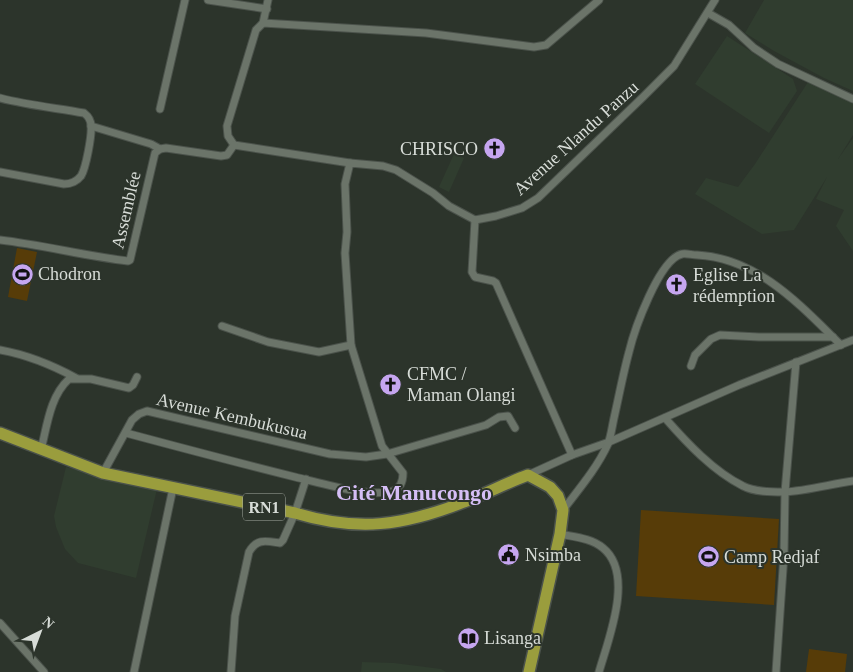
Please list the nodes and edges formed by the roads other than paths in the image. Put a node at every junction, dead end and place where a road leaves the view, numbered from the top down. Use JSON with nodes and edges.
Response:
{"nodes":[{"id":1,"x":185,"y":0,"type":"edge"},
{"id":2,"x":208,"y":0,"type":"edge"},
{"id":3,"x":268,"y":0,"type":"edge"},
{"id":4,"x":599,"y":0,"type":"edge"},
{"id":5,"x":715,"y":0,"type":"edge"},
{"id":6,"x":267,"y":8,"type":"junction"},
{"id":7,"x":708,"y":13,"type":"junction"},
{"id":8,"x":263,"y":23,"type":"junction"},
{"id":9,"x":0,"y":98,"type":"edge"},
{"id":10,"x":853,"y":98,"type":"edge"},
{"id":11,"x":160,"y":109,"type":"dead end"},
{"id":12,"x":91,"y":126,"type":"junction"},
{"id":13,"x":234,"y":145,"type":"junction"},
{"id":14,"x":160,"y":149,"type":"junction"},
{"id":15,"x":350,"y":163,"type":"junction"},
{"id":16,"x":0,"y":172,"type":"edge"},
{"id":17,"x":474,"y":220,"type":"junction"},
{"id":18,"x":0,"y":240,"type":"edge"},
{"id":19,"x":222,"y":326,"type":"dead end"},
{"id":20,"x":833,"y":337,"type":"junction"},
{"id":21,"x":853,"y":340,"type":"edge"},
{"id":22,"x":350,"y":345,"type":"junction"},
{"id":23,"x":841,"y":345,"type":"junction"},
{"id":24,"x":0,"y":350,"type":"edge"},
{"id":25,"x":796,"y":362,"type":"junction"},
{"id":26,"x":691,"y":366,"type":"dead end"},
{"id":27,"x":137,"y":377,"type":"dead end"},
{"id":28,"x":76,"y":378,"type":"junction"},
{"id":29,"x":665,"y":418,"type":"junction"},
{"id":30,"x":515,"y":428,"type":"dead end"},
{"id":31,"x":0,"y":433,"type":"edge"},
{"id":32,"x":126,"y":433,"type":"junction"},
{"id":33,"x":609,"y":442,"type":"junction"},
{"id":34,"x":41,"y":450,"type":"junction"},
{"id":35,"x":388,"y":454,"type":"junction"},
{"id":36,"x":572,"y":455,"type":"junction"},
{"id":37,"x":103,"y":473,"type":"junction"},
{"id":38,"x":528,"y":475,"type":"junction"},
{"id":39,"x":306,"y":480,"type":"junction"},
{"id":40,"x":853,"y":481,"type":"edge"},
{"id":41,"x":173,"y":488,"type":"junction"},
{"id":42,"x":785,"y":492,"type":"junction"},
{"id":43,"x":563,"y":510,"type":"junction"},
{"id":44,"x":295,"y":514,"type":"junction"},
{"id":45,"x":560,"y":534,"type":"junction"},
{"id":46,"x":0,"y":623,"type":"edge"},
{"id":47,"x":44,"y":672,"type":"edge"},
{"id":48,"x":134,"y":672,"type":"edge"},
{"id":49,"x":232,"y":672,"type":"edge"},
{"id":50,"x":530,"y":672,"type":"edge"},
{"id":51,"x":599,"y":672,"type":"edge"},
{"id":52,"x":776,"y":672,"type":"edge"}],
"edges":[{"from":1,"to":11,"type":"street"},
{"from":2,"to":6,"type":"street"},
{"from":3,"to":6,"type":"street"},
{"from":4,"to":8,"type":"street"},
{"from":5,"to":7,"type":"street","name":"Avenue Nlandu Panzu"},
{"from":6,"to":8,"type":"street"},
{"from":7,"to":10,"type":"street"},
{"from":7,"to":17,"type":"street","name":"Avenue Nlandu Panzu"},
{"from":8,"to":13,"type":"street"},
{"from":9,"to":12,"type":"street"},
{"from":12,"to":14,"type":"street"},
{"from":12,"to":16,"type":"street"},
{"from":13,"to":14,"type":"street"},
{"from":13,"to":15,"type":"street"},
{"from":14,"to":18,"type":"street","name":"Assemblée"},
{"from":15,"to":17,"type":"street"},
{"from":15,"to":22,"type":"street"},
{"from":17,"to":36,"type":"street"},
{"from":19,"to":22,"type":"street"},
{"from":20,"to":23,"type":"street"},
{"from":20,"to":26,"type":"street"},
{"from":20,"to":33,"type":"street"},
{"from":21,"to":23,"type":"street"},
{"from":22,"to":35,"type":"street"},
{"from":23,"to":25,"type":"street"},
{"from":24,"to":28,"type":"street"},
{"from":25,"to":29,"type":"street"},
{"from":25,"to":42,"type":"street"},
{"from":27,"to":28,"type":"street"},
{"from":28,"to":34,"type":"street"},
{"from":29,"to":33,"type":"street"},
{"from":29,"to":42,"type":"street"},
{"from":30,"to":35,"type":"street","name":"Avenue Kembukusua"},
{"from":31,"to":34,"type":"highway","number":"RN1"},
{"from":32,"to":35,"type":"street","name":"Avenue Kembukusua"},
{"from":32,"to":37,"type":"street","name":"Avenue Kembukusua"},
{"from":32,"to":39,"type":"street"},
{"from":33,"to":36,"type":"street"},
{"from":33,"to":43,"type":"street"},
{"from":34,"to":37,"type":"highway","number":"RN1"},
{"from":35,"to":39,"type":"street"},
{"from":36,"to":38,"type":"street"},
{"from":37,"to":41,"type":"highway","number":"RN1"},
{"from":38,"to":43,"type":"highway"},
{"from":38,"to":44,"type":"highway","number":"RN1"},
{"from":39,"to":44,"type":"street"},
{"from":40,"to":42,"type":"street"},
{"from":41,"to":44,"type":"highway","number":"RN1"},
{"from":41,"to":48,"type":"street"},
{"from":42,"to":52,"type":"street"},
{"from":43,"to":45,"type":"highway"},
{"from":44,"to":49,"type":"street"},
{"from":45,"to":50,"type":"highway"},
{"from":45,"to":51,"type":"street"},
{"from":46,"to":47,"type":"street"}]}
